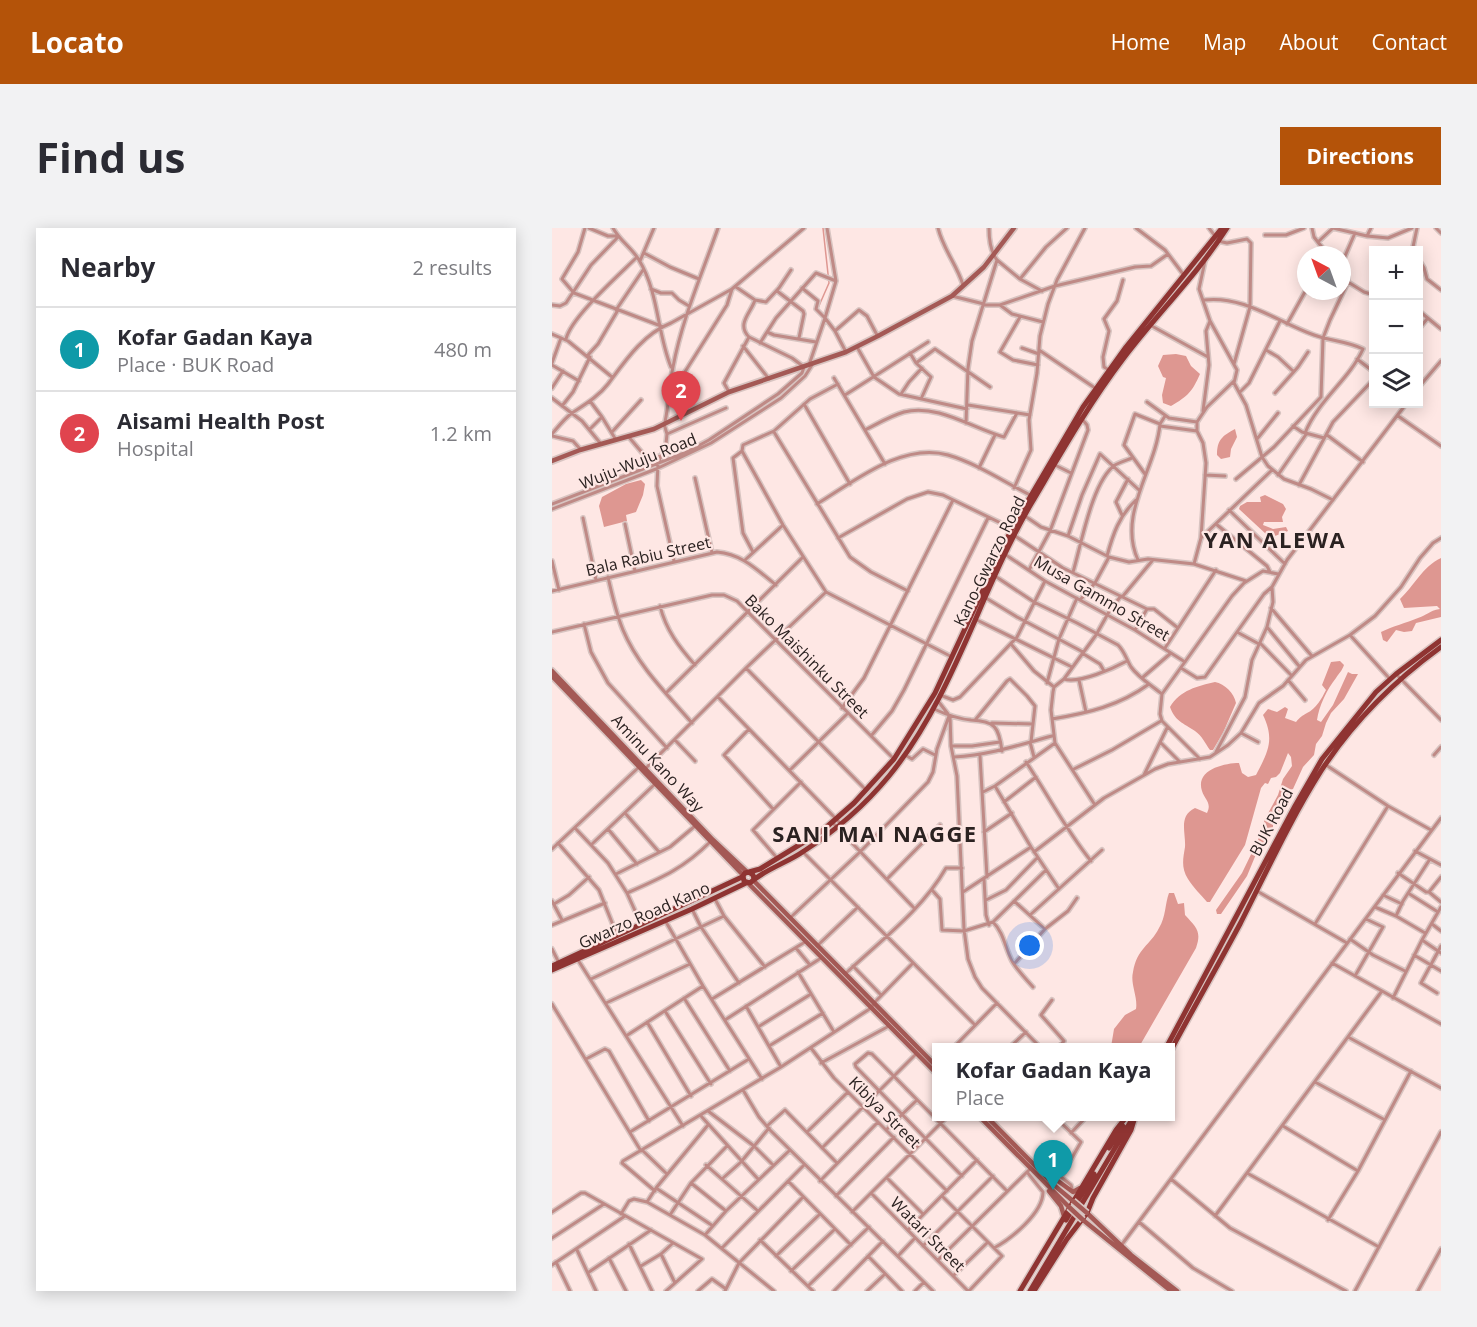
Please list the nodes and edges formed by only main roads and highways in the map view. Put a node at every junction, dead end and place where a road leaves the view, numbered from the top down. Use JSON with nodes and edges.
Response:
{"nodes":[{"id":1,"x":1014,"y":228,"type":"edge"},
{"id":2,"x":1222,"y":228,"type":"edge"},
{"id":3,"x":1227,"y":228,"type":"edge"},
{"id":4,"x":1217,"y":239,"type":"junction"},
{"id":5,"x":1198,"y":262,"type":"junction"},
{"id":6,"x":552,"y":461,"type":"edge"},
{"id":7,"x":1033,"y":497,"type":"junction"},
{"id":8,"x":1441,"y":640,"type":"edge"},
{"id":9,"x":1441,"y":647,"type":"edge"},
{"id":10,"x":552,"y":671,"type":"edge"},
{"id":11,"x":552,"y":676,"type":"edge"},
{"id":12,"x":634,"y":758,"type":"junction"},
{"id":13,"x":677,"y":804,"type":"junction"},
{"id":14,"x":836,"y":823,"type":"junction"},
{"id":15,"x":748,"y":878,"type":"junction"},
{"id":16,"x":1254,"y":889,"type":"junction"},
{"id":17,"x":552,"y":968,"type":"edge"},
{"id":18,"x":873,"y":1006,"type":"junction"},
{"id":19,"x":1168,"y":1043,"type":"edge"},
{"id":20,"x":1175,"y":1043,"type":"edge"},
{"id":21,"x":932,"y":1063,"type":"edge"},
{"id":22,"x":932,"y":1064,"type":"edge"},
{"id":23,"x":984,"y":1121,"type":"edge"},
{"id":24,"x":990,"y":1121,"type":"edge"},
{"id":25,"x":1124,"y":1121,"type":"edge"},
{"id":26,"x":1125,"y":1121,"type":"edge"},
{"id":27,"x":1131,"y":1121,"type":"edge"},
{"id":28,"x":1133,"y":1121,"type":"edge"},
{"id":29,"x":1048,"y":1183,"type":"junction"},
{"id":30,"x":1080,"y":1188,"type":"junction"},
{"id":31,"x":1073,"y":1201,"type":"junction"},
{"id":32,"x":1069,"y":1207,"type":"junction"},
{"id":33,"x":1087,"y":1213,"type":"junction"},
{"id":34,"x":1064,"y":1216,"type":"junction"},
{"id":35,"x":1083,"y":1220,"type":"junction"},
{"id":36,"x":1120,"y":1247,"type":"junction"},
{"id":37,"x":1021,"y":1291,"type":"edge"},
{"id":38,"x":1032,"y":1291,"type":"edge"},
{"id":39,"x":1171,"y":1291,"type":"edge"},
{"id":40,"x":1177,"y":1291,"type":"edge"}],
"edges":[{"from":1,"to":6,"type":"main road"},
{"from":2,"to":4,"type":"main road","name":"Kano-Gwarzo Road"},
{"from":3,"to":4,"type":"main road","name":"Kano-Gwarzo Road"},
{"from":4,"to":5,"type":"main road","name":"Kano-Gwarzo Road"},
{"from":4,"to":5,"type":"main road","name":"Kano-Gwarzo Road"},
{"from":5,"to":7,"type":"main road","name":"Kano-Gwarzo Road"},
{"from":5,"to":7,"type":"main road","name":"Kano-Gwarzo Road"},
{"from":7,"to":14,"type":"main road","name":"Kano-Gwarzo Road"},
{"from":7,"to":14,"type":"main road","name":"Kano-Gwarzo Road"},
{"from":8,"to":16,"type":"main road","name":"BUK Road"},
{"from":9,"to":16,"type":"main road","name":"BUK Road"},
{"from":10,"to":12,"type":"main road","name":"Aminu Kano Way"},
{"from":11,"to":12,"type":"main road","name":"Aminu Kano Way"},
{"from":12,"to":13,"type":"main road","name":"Aminu Kano Way"},
{"from":12,"to":13,"type":"main road","name":"Aminu Kano Way"},
{"from":13,"to":15,"type":"main road","name":"Aminu Kano Way"},
{"from":13,"to":15,"type":"main road","name":"Aminu Kano Way"},
{"from":14,"to":15,"type":"main road","name":"Kano-Gwarzo Road"},
{"from":14,"to":15,"type":"main road","name":"Kano-Gwarzo Road"},
{"from":15,"to":17,"type":"main road","name":"Kano-Gwarzo Road"},
{"from":15,"to":17,"type":"main road","name":"Gwarzo Road Kano"},
{"from":15,"to":18,"type":"main road"},
{"from":15,"to":18,"type":"main road"},
{"from":16,"to":19,"type":"main road","name":"BUK Road"},
{"from":16,"to":20,"type":"main road","name":"BUK Road"},
{"from":18,"to":21,"type":"main road"},
{"from":18,"to":22,"type":"main road"},
{"from":23,"to":29,"type":"main road"},
{"from":24,"to":29,"type":"main road"},
{"from":25,"to":30,"type":"main road"},
{"from":26,"to":37,"type":"main road"},
{"from":27,"to":38,"type":"main road"},
{"from":28,"to":33,"type":"main road"},
{"from":29,"to":30,"type":"main road"},
{"from":29,"to":31,"type":"main road"},
{"from":29,"to":32,"type":"main road"},
{"from":29,"to":34,"type":"main road"},
{"from":30,"to":31,"type":"main road"},
{"from":31,"to":32,"type":"main road"},
{"from":31,"to":33,"type":"main road","bridge":true},
{"from":32,"to":34,"type":"main road"},
{"from":32,"to":35,"type":"main road","bridge":true},
{"from":33,"to":35,"type":"main road"},
{"from":33,"to":36,"type":"main road"},
{"from":34,"to":37,"type":"main road"},
{"from":35,"to":36,"type":"main road"},
{"from":35,"to":38,"type":"main road"},
{"from":36,"to":39,"type":"main road"},
{"from":36,"to":40,"type":"main road"}]}
